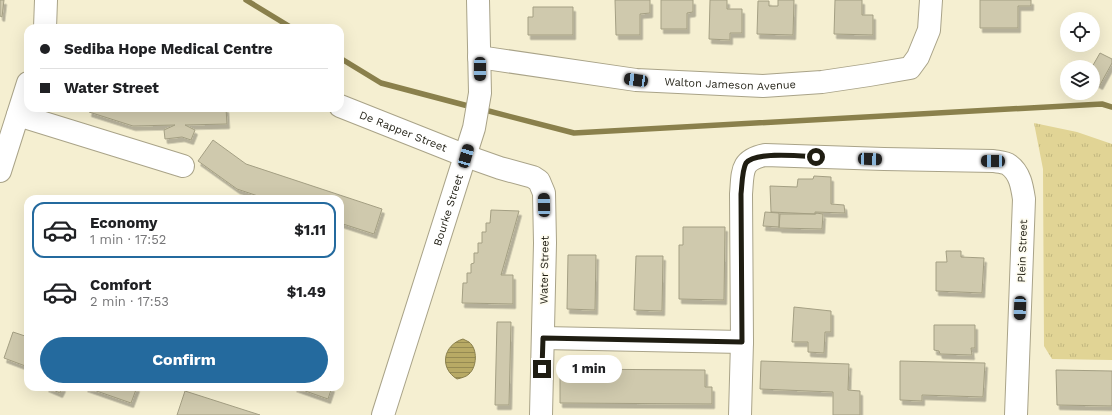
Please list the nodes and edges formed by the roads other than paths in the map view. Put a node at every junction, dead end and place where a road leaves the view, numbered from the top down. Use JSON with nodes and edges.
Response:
{"nodes":[{"id":1,"x":46,"y":0,"type":"edge"},
{"id":2,"x":478,"y":0,"type":"edge"},
{"id":3,"x":931,"y":0,"type":"edge"},
{"id":4,"x":45,"y":24,"type":"edge"},
{"id":5,"x":480,"y":57,"type":"junction"},
{"id":6,"x":24,"y":96,"type":"edge"},
{"id":7,"x":344,"y":108,"type":"edge"},
{"id":8,"x":18,"y":115,"type":"junction"},
{"id":9,"x":466,"y":156,"type":"junction"},
{"id":10,"x":183,"y":166,"type":"dead end"},
{"id":11,"x":0,"y":171,"type":"edge"},
{"id":12,"x":543,"y":338,"type":"junction"},
{"id":13,"x":742,"y":342,"type":"junction"},
{"id":14,"x":383,"y":415,"type":"edge"},
{"id":15,"x":542,"y":415,"type":"edge"},
{"id":16,"x":740,"y":415,"type":"edge"},
{"id":17,"x":1016,"y":415,"type":"edge"}],
"edges":[{"from":1,"to":4,"type":"street"},
{"from":2,"to":5,"type":"street","name":"Bourke Street"},
{"from":3,"to":5,"type":"street","name":"Walton Jameson Avenue"},
{"from":5,"to":9,"type":"street","name":"Bourke Street"},
{"from":6,"to":8,"type":"street"},
{"from":7,"to":9,"type":"street","name":"De Rapper Street"},
{"from":8,"to":10,"type":"street"},
{"from":8,"to":11,"type":"street"},
{"from":9,"to":12,"type":"street","name":"Water Street"},
{"from":9,"to":14,"type":"street","name":"Bourke Street"},
{"from":12,"to":13,"type":"street"},
{"from":12,"to":15,"type":"street","name":"Water Street"},
{"from":13,"to":16,"type":"street"},
{"from":13,"to":17,"type":"street","name":"Plein Street"}]}
